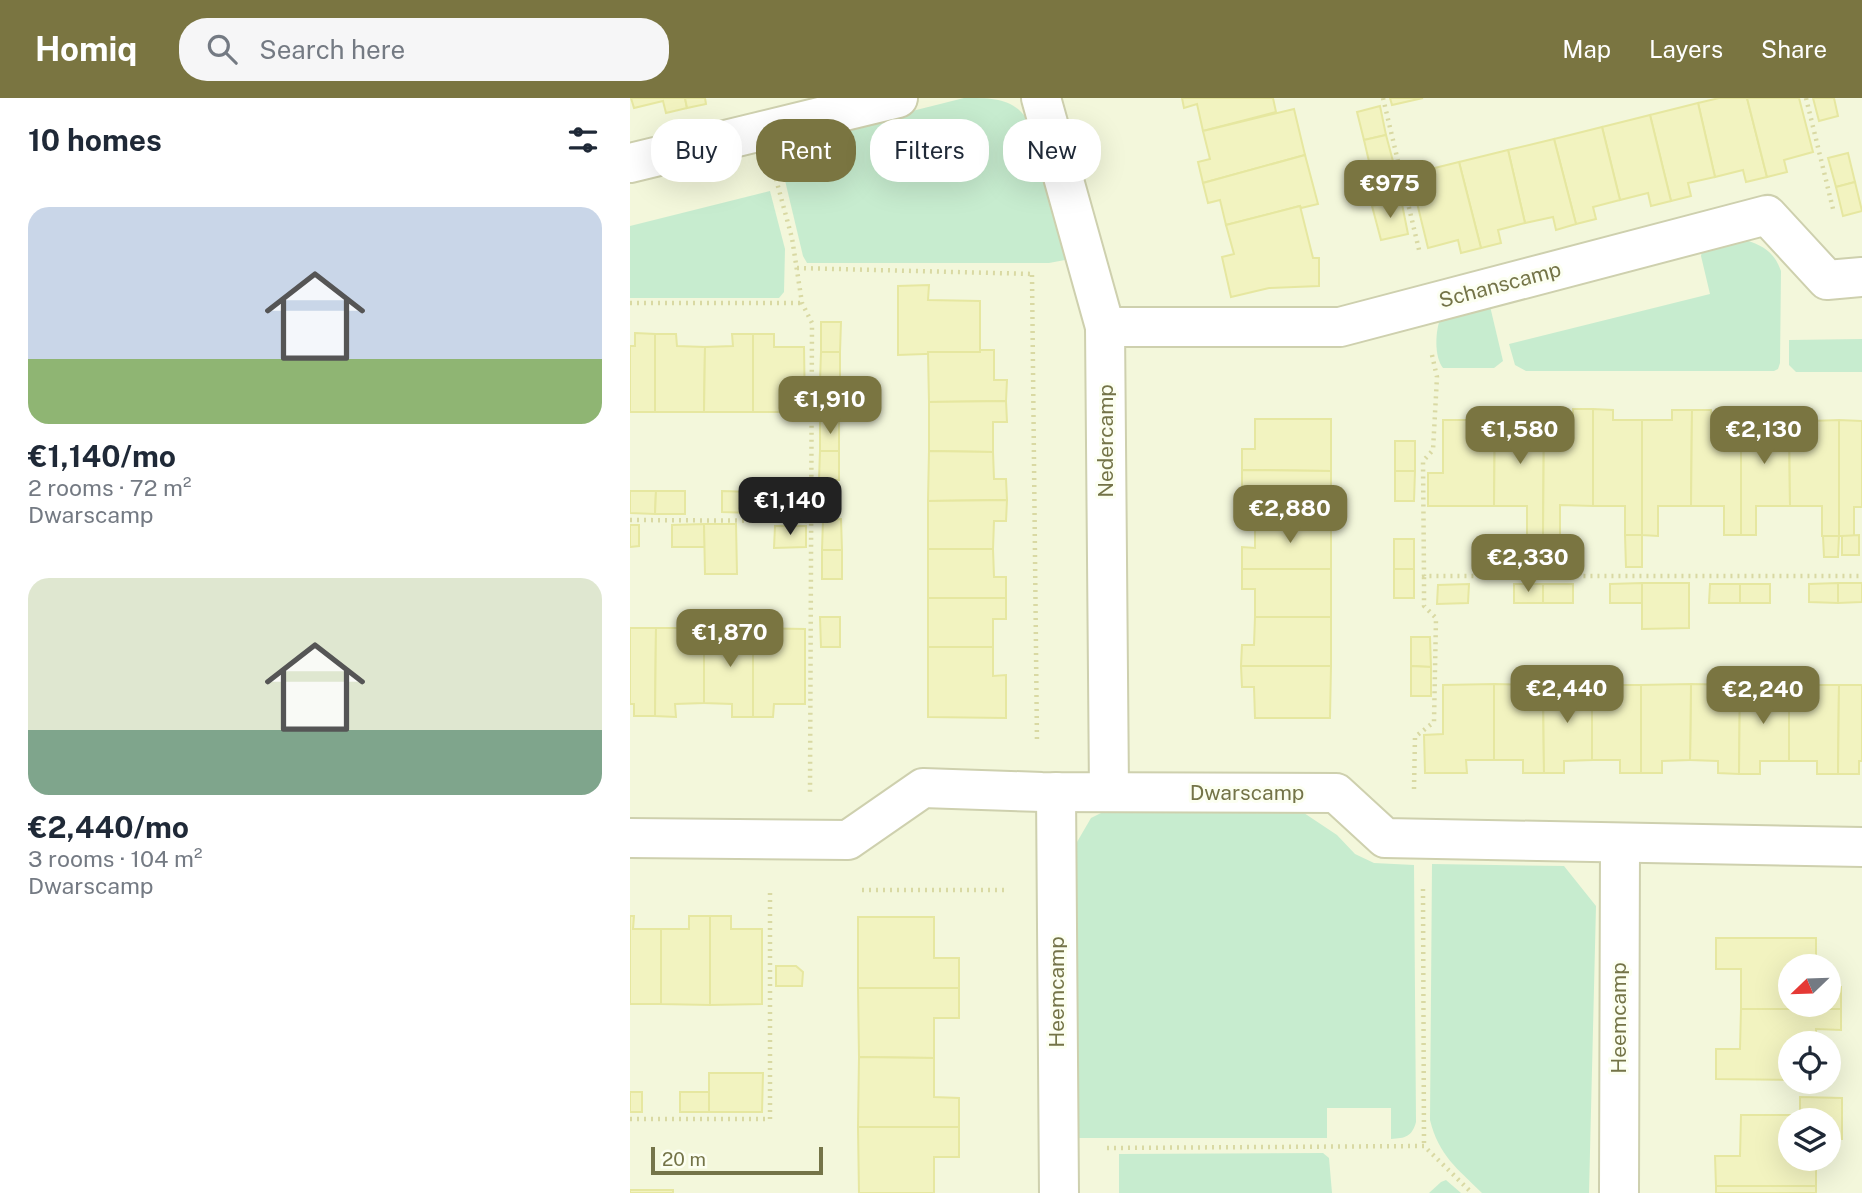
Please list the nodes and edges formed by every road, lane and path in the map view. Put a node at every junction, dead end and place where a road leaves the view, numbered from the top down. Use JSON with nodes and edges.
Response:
{"nodes":[{"id":1,"x":898,"y":98,"type":"edge"},
{"id":2,"x":1041,"y":98,"type":"edge"},
{"id":3,"x":1383,"y":98,"type":"edge"},
{"id":4,"x":1806,"y":98,"type":"edge"},
{"id":5,"x":812,"y":119,"type":"edge"},
{"id":6,"x":756,"y":133,"type":"edge"},
{"id":7,"x":630,"y":163,"type":"edge"},
{"id":8,"x":777,"y":182,"type":"edge"},
{"id":9,"x":1086,"y":262,"type":"junction"},
{"id":10,"x":797,"y":268,"type":"junction"},
{"id":11,"x":1032,"y":275,"type":"junction"},
{"id":12,"x":1856,"y":278,"type":"edge"},
{"id":13,"x":630,"y":303,"type":"edge"},
{"id":14,"x":802,"y":303,"type":"junction"},
{"id":15,"x":1427,"y":304,"type":"junction"},
{"id":16,"x":1105,"y":327,"type":"junction"},
{"id":17,"x":630,"y":520,"type":"edge"},
{"id":18,"x":811,"y":521,"type":"junction"},
{"id":19,"x":1423,"y":576,"type":"junction"},
{"id":20,"x":1862,"y":576,"type":"edge"},
{"id":21,"x":1049,"y":792,"type":"junction"},
{"id":22,"x":1109,"y":792,"type":"junction"},
{"id":23,"x":630,"y":838,"type":"edge"},
{"id":24,"x":770,"y":839,"type":"junction"},
{"id":25,"x":810,"y":839,"type":"junction"},
{"id":26,"x":1418,"y":839,"type":"junction"},
{"id":27,"x":1620,"y":844,"type":"junction"},
{"id":28,"x":1862,"y":846,"type":"edge"},
{"id":29,"x":630,"y":1119,"type":"edge"},
{"id":30,"x":1424,"y":1146,"type":"junction"},
{"id":31,"x":1058,"y":1148,"type":"junction"},
{"id":32,"x":1059,"y":1193,"type":"edge"},
{"id":33,"x":1472,"y":1193,"type":"edge"},
{"id":34,"x":1619,"y":1193,"type":"edge"}],
"edges":[{"from":1,"to":5,"type":"street"},
{"from":2,"to":9,"type":"street","name":"Nedercamp"},
{"from":3,"to":15,"type":"path"},
{"from":4,"to":12,"type":"path"},
{"from":6,"to":7,"type":"street"},
{"from":8,"to":10,"type":"path"},
{"from":9,"to":11,"type":"path"},
{"from":9,"to":16,"type":"street","name":"Nedercamp"},
{"from":10,"to":11,"type":"path"},
{"from":10,"to":14,"type":"path"},
{"from":11,"to":21,"type":"path"},
{"from":12,"to":15,"type":"street","name":"Schanscamp"},
{"from":13,"to":14,"type":"path"},
{"from":14,"to":18,"type":"path"},
{"from":15,"to":16,"type":"street","name":"Schanscamp"},
{"from":15,"to":19,"type":"path"},
{"from":16,"to":22,"type":"street","name":"Nedercamp"},
{"from":17,"to":18,"type":"path"},
{"from":18,"to":25,"type":"path"},
{"from":19,"to":20,"type":"path"},
{"from":19,"to":26,"type":"path"},
{"from":21,"to":22,"type":"street","name":"Dwarscamp"},
{"from":21,"to":25,"type":"street","name":"Dwarscamp"},
{"from":21,"to":31,"type":"street","name":"Heemcamp"},
{"from":22,"to":26,"type":"street","name":"Dwarscamp"},
{"from":23,"to":24,"type":"street","name":"Dwarscamp"},
{"from":24,"to":25,"type":"street","name":"Dwarscamp"},
{"from":24,"to":29,"type":"path"},
{"from":26,"to":27,"type":"street","name":"Dwarscamp"},
{"from":26,"to":30,"type":"path"},
{"from":27,"to":28,"type":"street","name":"Dwarscamp"},
{"from":27,"to":34,"type":"street","name":"Heemcamp"},
{"from":30,"to":31,"type":"path"},
{"from":30,"to":33,"type":"path"},
{"from":31,"to":32,"type":"street","name":"Heemcamp"}]}
